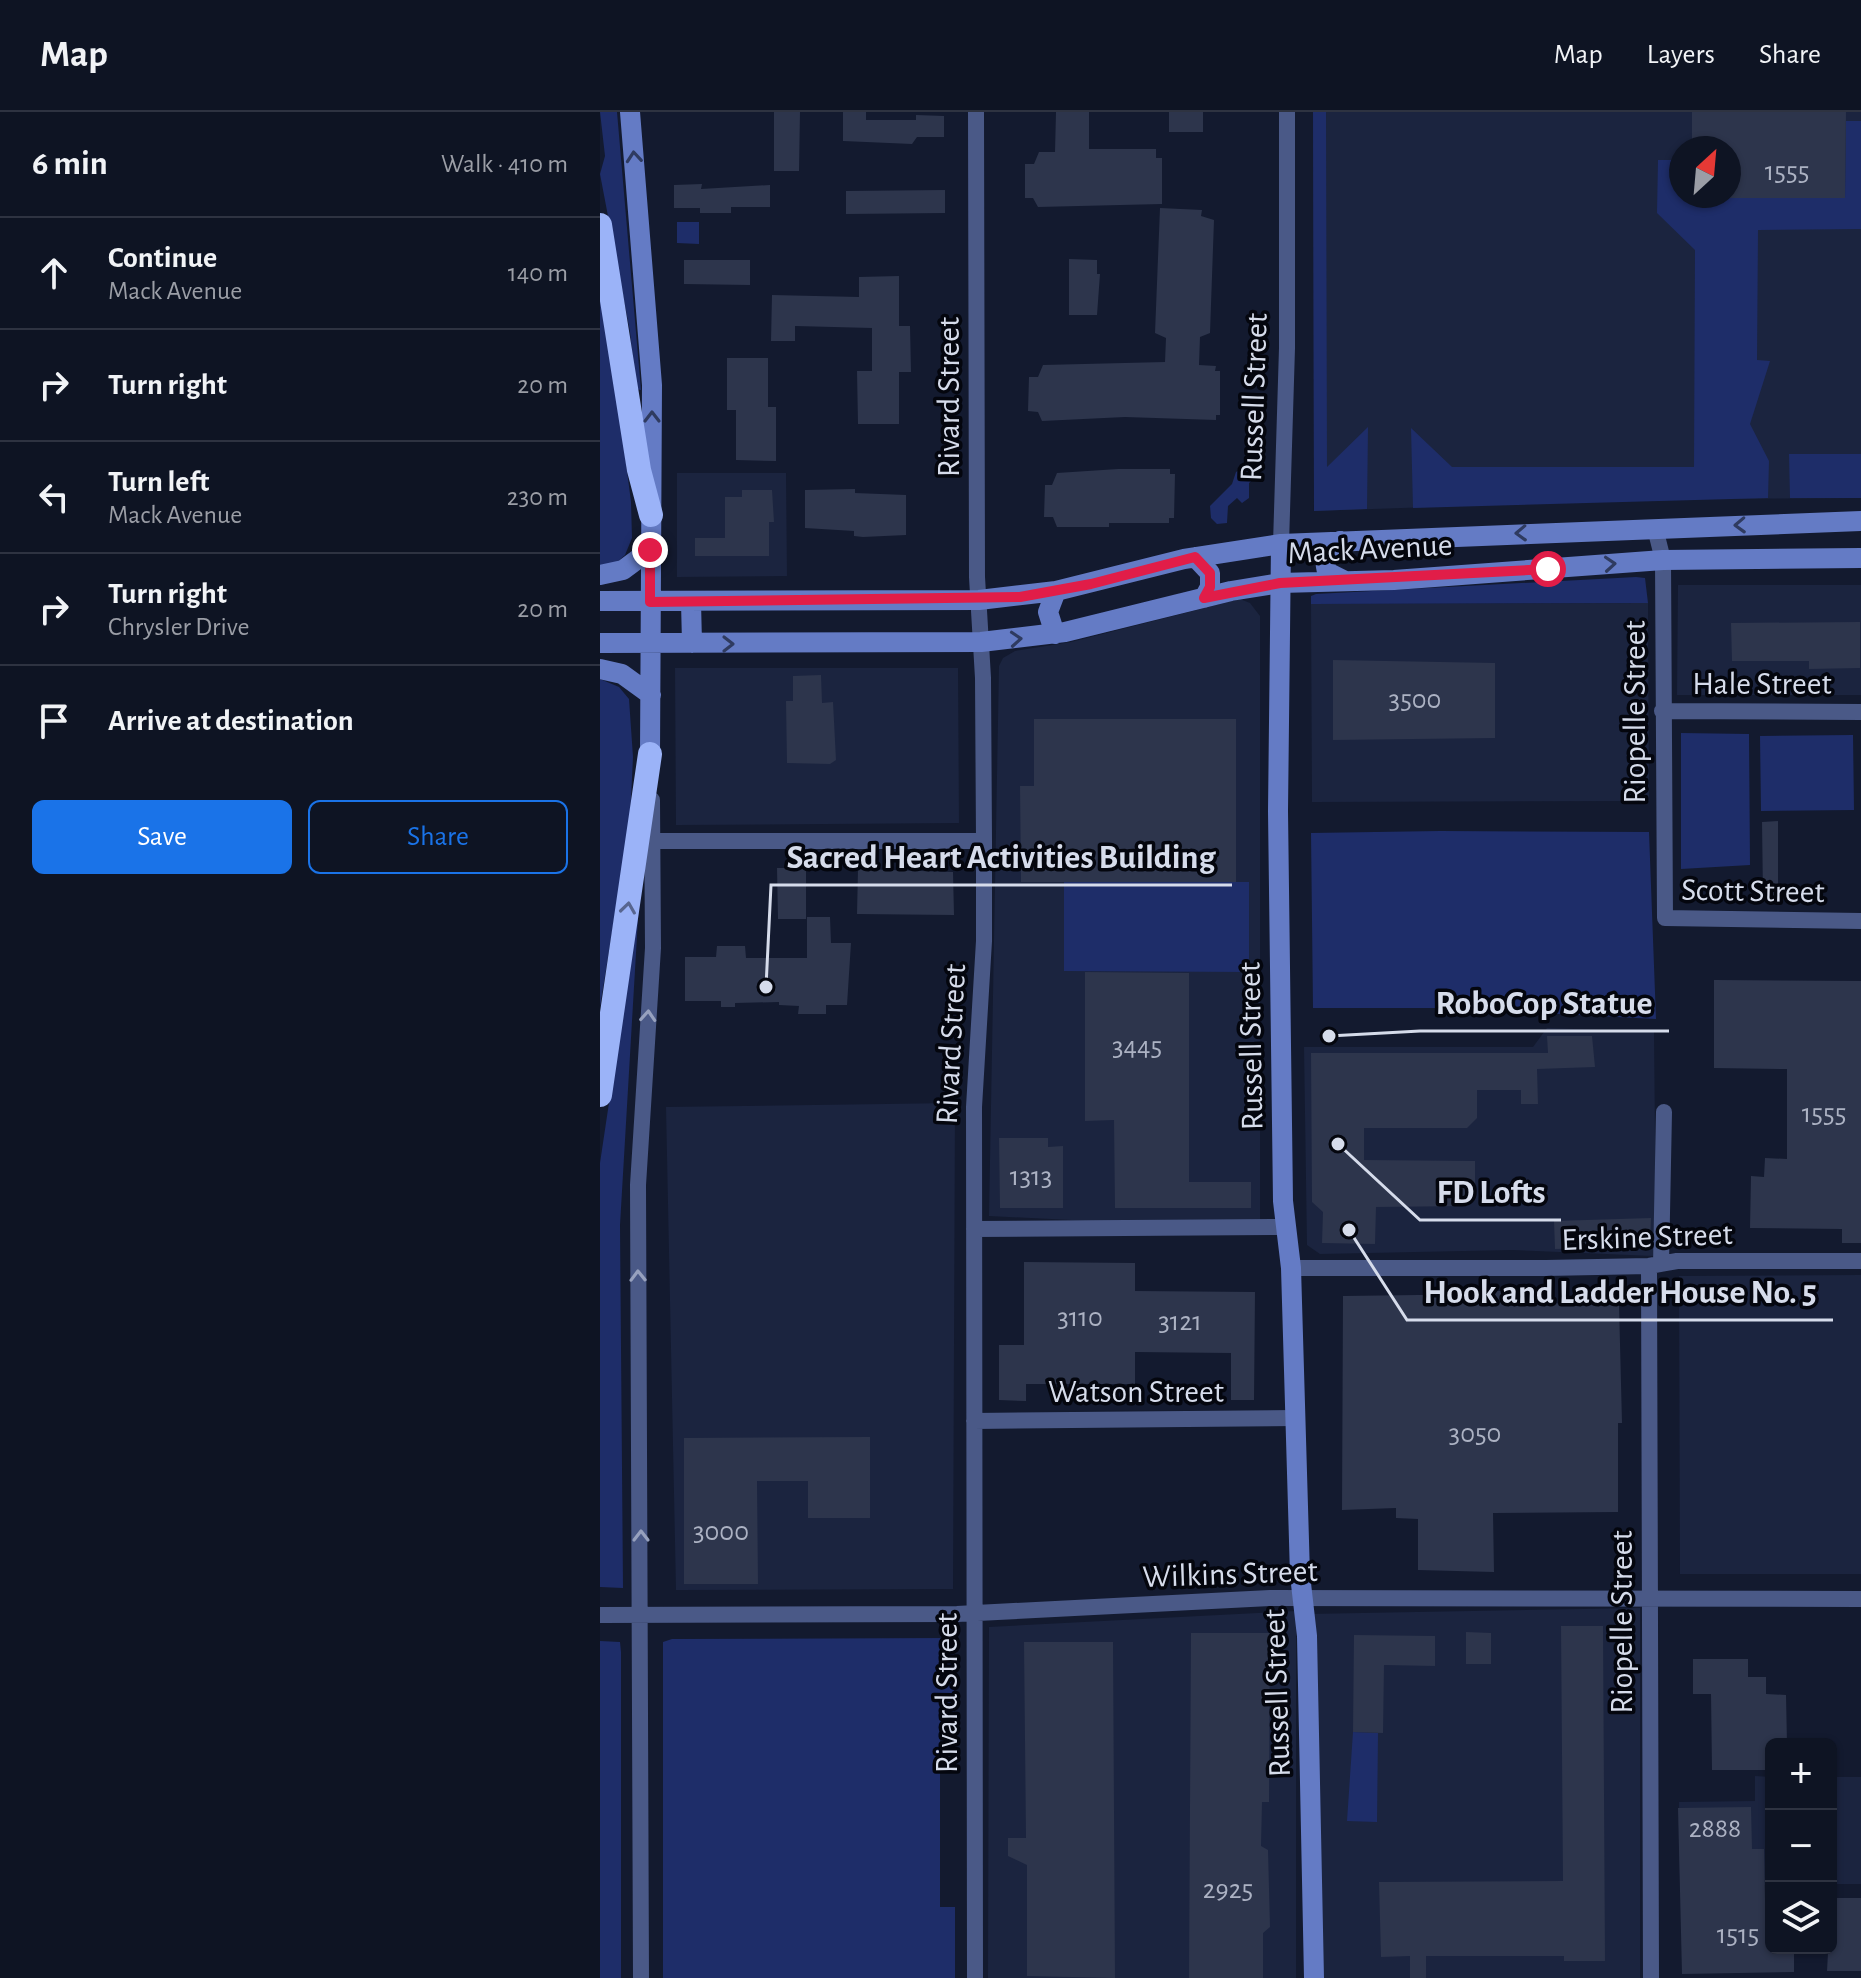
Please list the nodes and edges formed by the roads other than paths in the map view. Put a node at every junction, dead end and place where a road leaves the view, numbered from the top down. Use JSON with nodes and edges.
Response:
{"nodes":[{"id":1,"x":630,"y":112,"type":"edge"},
{"id":2,"x":976,"y":112,"type":"edge"},
{"id":3,"x":1287,"y":112,"type":"edge"},
{"id":4,"x":600,"y":225,"type":"edge"},
{"id":5,"x":651,"y":515,"type":"junction"},
{"id":6,"x":1861,"y":521,"type":"edge"},
{"id":7,"x":1655,"y":528,"type":"junction"},
{"id":8,"x":1861,"y":531,"type":"edge"},
{"id":9,"x":1340,"y":541,"type":"junction"},
{"id":10,"x":1281,"y":544,"type":"junction"},
{"id":11,"x":650,"y":550,"type":"junction"},
{"id":12,"x":1195,"y":557,"type":"junction"},
{"id":13,"x":1861,"y":558,"type":"edge"},
{"id":14,"x":1815,"y":559,"type":"junction"},
{"id":15,"x":1663,"y":560,"type":"junction"},
{"id":16,"x":600,"y":575,"type":"edge"},
{"id":17,"x":1345,"y":581,"type":"junction"},
{"id":18,"x":1280,"y":583,"type":"junction"},
{"id":19,"x":1056,"y":591,"type":"junction"},
{"id":20,"x":1204,"y":598,"type":"junction"},
{"id":21,"x":979,"y":600,"type":"junction"},
{"id":22,"x":600,"y":601,"type":"edge"},
{"id":23,"x":650,"y":602,"type":"junction"},
{"id":24,"x":691,"y":602,"type":"junction"},
{"id":25,"x":1055,"y":634,"type":"junction"},
{"id":26,"x":981,"y":642,"type":"junction"},
{"id":27,"x":600,"y":643,"type":"edge"},
{"id":28,"x":650,"y":643,"type":"junction"},
{"id":29,"x":692,"y":643,"type":"junction"},
{"id":30,"x":600,"y":669,"type":"edge"},
{"id":31,"x":651,"y":695,"type":"junction"},
{"id":32,"x":1662,"y":711,"type":"junction"},
{"id":33,"x":1861,"y":712,"type":"edge"},
{"id":34,"x":650,"y":754,"type":"junction"},
{"id":35,"x":653,"y":841,"type":"junction"},
{"id":36,"x":984,"y":841,"type":"junction"},
{"id":37,"x":1665,"y":897,"type":"joint"},
{"id":38,"x":1861,"y":921,"type":"edge"},
{"id":39,"x":600,"y":1095,"type":"edge"},
{"id":40,"x":1664,"y":1112,"type":"dead end"},
{"id":41,"x":1284,"y":1227,"type":"junction"},
{"id":42,"x":974,"y":1229,"type":"junction"},
{"id":43,"x":1861,"y":1261,"type":"edge"},
{"id":44,"x":1655,"y":1265,"type":"junction"},
{"id":45,"x":1291,"y":1268,"type":"junction"},
{"id":46,"x":1297,"y":1418,"type":"junction"},
{"id":47,"x":974,"y":1421,"type":"junction"},
{"id":48,"x":1305,"y":1599,"type":"junction"},
{"id":49,"x":1650,"y":1599,"type":"junction"},
{"id":50,"x":1861,"y":1599,"type":"edge"},
{"id":51,"x":641,"y":1614,"type":"junction"},
{"id":52,"x":975,"y":1614,"type":"junction"},
{"id":53,"x":608,"y":1615,"type":"edge"},
{"id":54,"x":641,"y":1978,"type":"edge"},
{"id":55,"x":975,"y":1978,"type":"edge"},
{"id":56,"x":1314,"y":1978,"type":"edge"},
{"id":57,"x":1651,"y":1978,"type":"edge"}],
"edges":[{"from":5,"to":1,"type":"main road","one_way":true},
{"from":2,"to":21,"type":"street","name":"Rivard Street"},
{"from":3,"to":10,"type":"street","name":"Russell Street"},
{"from":4,"to":5,"type":"highway"},
{"from":5,"to":11,"type":"main road"},
{"from":6,"to":7,"type":"main road","name":"Mack Avenue","one_way":true},
{"from":7,"to":9,"type":"main road","name":"Mack Avenue","one_way":true},
{"from":7,"to":15,"type":"street","name":"Riopelle Street"},
{"from":8,"to":14,"type":"main road"},
{"from":9,"to":10,"type":"main road","name":"Mack Avenue"},
{"from":9,"to":17,"type":"main road"},
{"from":10,"to":12,"type":"main road","name":"Mack Avenue"},
{"from":10,"to":18,"type":"main road","name":"Russell Street"},
{"from":11,"to":16,"type":"main road"},
{"from":11,"to":23,"type":"main road"},
{"from":12,"to":19,"type":"main road","name":"Mack Avenue"},
{"from":12,"to":20,"type":"main road"},
{"from":13,"to":14,"type":"main road","name":"Mack Avenue"},
{"from":14,"to":15,"type":"main road","name":"Mack Avenue"},
{"from":17,"to":15,"type":"main road","name":"Mack Avenue","one_way":true},
{"from":15,"to":32,"type":"street","name":"Riopelle Street"},
{"from":17,"to":18,"type":"main road","name":"Mack Avenue"},
{"from":18,"to":20,"type":"main road","name":"Mack Avenue"},
{"from":18,"to":41,"type":"main road","name":"Russell Street"},
{"from":19,"to":21,"type":"main road","name":"Mack Avenue"},
{"from":19,"to":25,"type":"main road"},
{"from":20,"to":25,"type":"main road","name":"Mack Avenue"},
{"from":21,"to":24,"type":"main road","name":"Mack Avenue"},
{"from":21,"to":26,"type":"street","name":"Rivard Street"},
{"from":22,"to":23,"type":"main road","name":"Mack Avenue"},
{"from":23,"to":24,"type":"main road","name":"Mack Avenue"},
{"from":23,"to":28,"type":"main road"},
{"from":24,"to":29,"type":"main road"},
{"from":26,"to":25,"type":"main road","name":"Mack Avenue","one_way":true},
{"from":29,"to":26,"type":"main road","name":"Mack Avenue","one_way":true},
{"from":26,"to":36,"type":"street","name":"Rivard Street"},
{"from":27,"to":28,"type":"main road","name":"Mack Avenue"},
{"from":28,"to":29,"type":"main road","name":"Mack Avenue"},
{"from":28,"to":31,"type":"main road"},
{"from":30,"to":31,"type":"main road"},
{"from":31,"to":34,"type":"main road"},
{"from":32,"to":33,"type":"street","name":"Hale Street"},
{"from":32,"to":37,"type":"street","name":"Riopelle Street"},
{"from":34,"to":35,"type":"street"},
{"from":39,"to":34,"type":"highway","one_way":true},
{"from":35,"to":36,"type":"street"},
{"from":51,"to":35,"type":"street","one_way":true},
{"from":36,"to":42,"type":"street","name":"Rivard Street"},
{"from":37,"to":38,"type":"street","name":"Scott Street"},
{"from":40,"to":44,"type":"street","name":"Riopelle Street"},
{"from":41,"to":42,"type":"street"},
{"from":41,"to":45,"type":"main road","name":"Russell Street"},
{"from":42,"to":47,"type":"street","name":"Rivard Street"},
{"from":43,"to":44,"type":"street","name":"Erskine Street"},
{"from":44,"to":45,"type":"street","name":"Erskine Street"},
{"from":44,"to":49,"type":"street","name":"Riopelle Street"},
{"from":45,"to":46,"type":"main road","name":"Russell Street"},
{"from":46,"to":47,"type":"street","name":"Watson Street"},
{"from":46,"to":48,"type":"main road","name":"Russell Street"},
{"from":47,"to":52,"type":"street","name":"Rivard Street"},
{"from":48,"to":49,"type":"street","name":"Wilkins Street"},
{"from":48,"to":52,"type":"street","name":"Wilkins Street"},
{"from":48,"to":56,"type":"main road","name":"Russell Street"},
{"from":49,"to":50,"type":"street","name":"Wilkins Street"},
{"from":49,"to":57,"type":"street","name":"Riopelle Street"},
{"from":51,"to":52,"type":"street","name":"Wilkins Street"},
{"from":51,"to":53,"type":"street","name":"Wilkins Street"},
{"from":51,"to":54,"type":"street"},
{"from":52,"to":55,"type":"street","name":"Rivard Street"}]}
